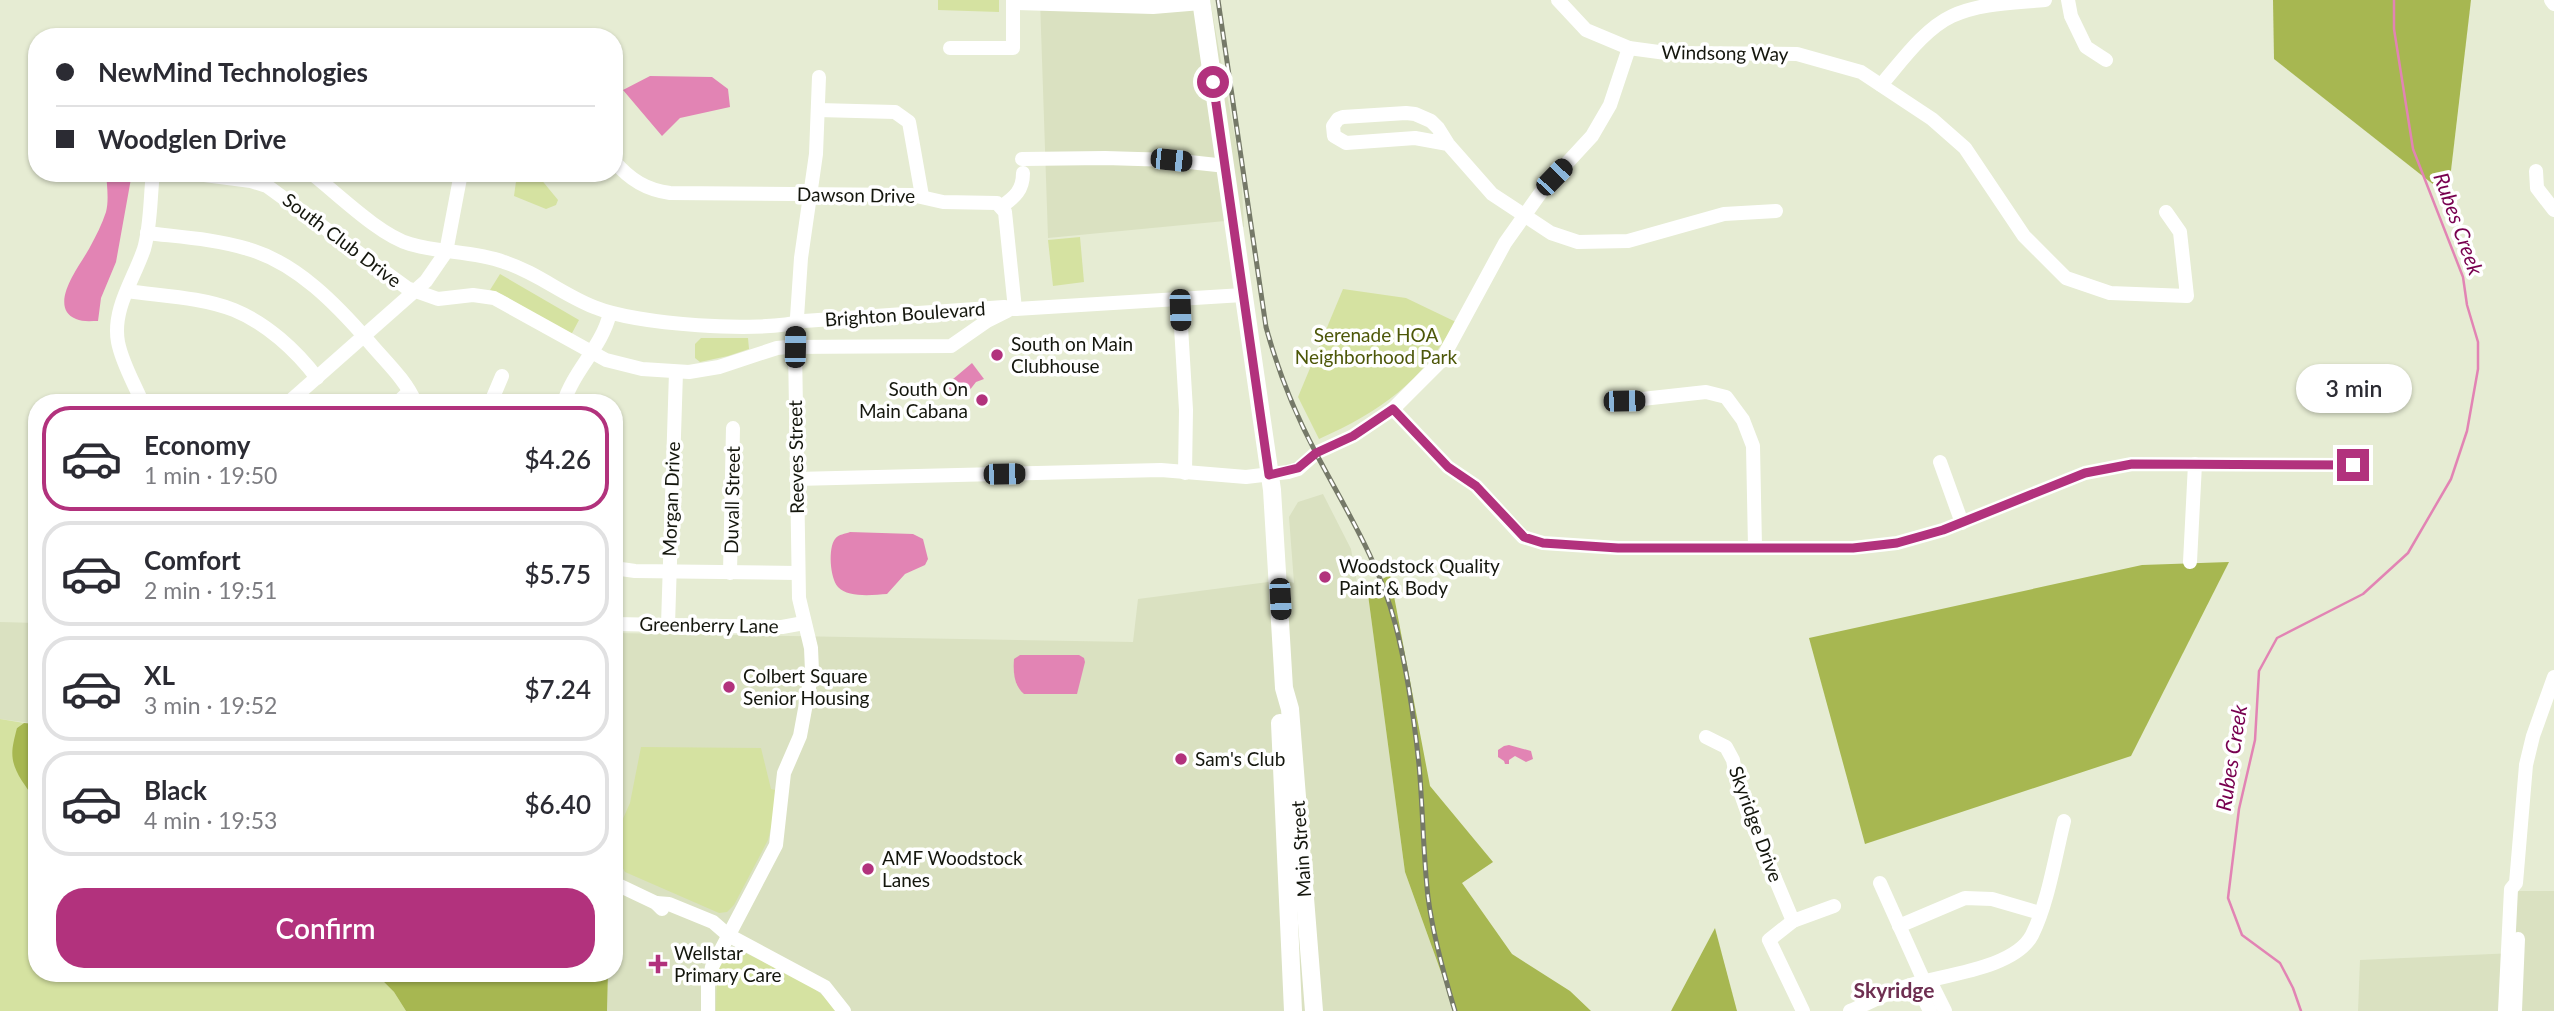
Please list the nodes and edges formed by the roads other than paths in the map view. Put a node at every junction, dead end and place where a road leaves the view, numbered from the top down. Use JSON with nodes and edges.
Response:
{"nodes":[{"id":1,"x":1558,"y":0,"type":"edge"},
{"id":2,"x":2045,"y":0,"type":"edge"},
{"id":3,"x":2068,"y":0,"type":"edge"},
{"id":4,"x":1201,"y":1,"type":"edge"},
{"id":5,"x":1013,"y":2,"type":"edge"},
{"id":6,"x":950,"y":48,"type":"dead end"},
{"id":7,"x":1629,"y":48,"type":"junction"},
{"id":8,"x":2106,"y":60,"type":"dead end"},
{"id":9,"x":819,"y":77,"type":"dead end"},
{"id":10,"x":1881,"y":85,"type":"junction"},
{"id":11,"x":818,"y":110,"type":"junction"},
{"id":12,"x":1448,"y":144,"type":"junction"},
{"id":13,"x":1226,"y":166,"type":"junction"},
{"id":14,"x":623,"y":170,"type":"edge"},
{"id":15,"x":2536,"y":171,"type":"dead end"},
{"id":16,"x":152,"y":182,"type":"edge"},
{"id":17,"x":254,"y":182,"type":"edge"},
{"id":18,"x":323,"y":182,"type":"edge"},
{"id":19,"x":459,"y":182,"type":"edge"},
{"id":20,"x":810,"y":194,"type":"junction"},
{"id":21,"x":922,"y":196,"type":"junction"},
{"id":22,"x":1002,"y":206,"type":"junction"},
{"id":23,"x":2554,"y":210,"type":"edge"},
{"id":24,"x":1776,"y":211,"type":"dead end"},
{"id":25,"x":2166,"y":212,"type":"dead end"},
{"id":26,"x":1523,"y":216,"type":"junction"},
{"id":27,"x":147,"y":233,"type":"junction"},
{"id":28,"x":446,"y":252,"type":"junction"},
{"id":29,"x":127,"y":291,"type":"junction"},
{"id":30,"x":416,"y":292,"type":"junction"},
{"id":31,"x":1243,"y":295,"type":"junction"},
{"id":32,"x":1182,"y":298,"type":"junction"},
{"id":33,"x":1013,"y":309,"type":"junction"},
{"id":34,"x":610,"y":313,"type":"junction"},
{"id":35,"x":795,"y":323,"type":"junction"},
{"id":36,"x":365,"y":337,"type":"junction"},
{"id":37,"x":795,"y":347,"type":"junction"},
{"id":38,"x":590,"y":353,"type":"junction"},
{"id":39,"x":676,"y":372,"type":"junction"},
{"id":40,"x":502,"y":376,"type":"dead end"},
{"id":41,"x":317,"y":378,"type":"junction"},
{"id":42,"x":139,"y":394,"type":"edge"},
{"id":43,"x":298,"y":394,"type":"edge"},
{"id":44,"x":410,"y":394,"type":"edge"},
{"id":45,"x":494,"y":394,"type":"edge"},
{"id":46,"x":568,"y":394,"type":"edge"},
{"id":47,"x":1624,"y":401,"type":"dead end"},
{"id":48,"x":1393,"y":409,"type":"junction"},
{"id":49,"x":733,"y":428,"type":"dead end"},
{"id":50,"x":1940,"y":462,"type":"dead end"},
{"id":51,"x":2195,"y":464,"type":"junction"},
{"id":52,"x":2353,"y":465,"type":"dead end"},
{"id":53,"x":1185,"y":473,"type":"junction"},
{"id":54,"x":1269,"y":475,"type":"junction"},
{"id":55,"x":796,"y":479,"type":"junction"},
{"id":56,"x":1962,"y":523,"type":"junction"},
{"id":57,"x":1755,"y":547,"type":"junction"},
{"id":58,"x":2190,"y":562,"type":"dead end"},
{"id":59,"x":623,"y":569,"type":"edge"},
{"id":60,"x":669,"y":572,"type":"junction"},
{"id":61,"x":730,"y":572,"type":"junction"},
{"id":62,"x":798,"y":573,"type":"junction"},
{"id":63,"x":804,"y":623,"type":"junction"},
{"id":64,"x":623,"y":624,"type":"edge"},
{"id":65,"x":668,"y":625,"type":"junction"},
{"id":66,"x":2554,"y":677,"type":"edge"},
{"id":67,"x":1284,"y":688,"type":"junction"},
{"id":68,"x":1706,"y":737,"type":"dead end"},
{"id":69,"x":2064,"y":821,"type":"dead end"},
{"id":70,"x":1880,"y":883,"type":"dead end"},
{"id":71,"x":2516,"y":883,"type":"junction"},
{"id":72,"x":623,"y":887,"type":"edge"},
{"id":73,"x":1834,"y":906,"type":"dead end"},
{"id":74,"x":2040,"y":913,"type":"junction"},
{"id":75,"x":1793,"y":921,"type":"junction"},
{"id":76,"x":1899,"y":926,"type":"junction"},
{"id":77,"x":728,"y":935,"type":"junction"},
{"id":78,"x":1924,"y":981,"type":"junction"},
{"id":79,"x":708,"y":1011,"type":"edge"},
{"id":80,"x":844,"y":1011,"type":"edge"},
{"id":81,"x":1293,"y":1011,"type":"edge"},
{"id":82,"x":1314,"y":1011,"type":"edge"},
{"id":83,"x":1803,"y":1011,"type":"edge"},
{"id":84,"x":1850,"y":1011,"type":"edge"},
{"id":85,"x":1930,"y":1011,"type":"edge"},
{"id":86,"x":1945,"y":1011,"type":"edge"},
{"id":87,"x":2505,"y":1011,"type":"edge"},
{"id":88,"x":2515,"y":1011,"type":"edge"}],
"edges":[{"from":1,"to":7,"type":"street","name":"Windsong Way"},
{"from":2,"to":10,"type":"street"},
{"from":3,"to":8,"type":"street"},
{"from":4,"to":5,"type":"street"},
{"from":4,"to":13,"type":"main road","name":"Main Street"},
{"from":5,"to":6,"type":"street"},
{"from":7,"to":10,"type":"street","name":"Windsong Way"},
{"from":7,"to":26,"type":"street"},
{"from":9,"to":11,"type":"street","name":"Reeves Street"},
{"from":10,"to":25,"type":"street","name":"Windsong Way"},
{"from":11,"to":20,"type":"street","name":"Reeves Street"},
{"from":11,"to":21,"type":"street"},
{"from":12,"to":12,"type":"street"},
{"from":12,"to":26,"type":"street"},
{"from":13,"to":22,"type":"street"},
{"from":13,"to":31,"type":"main road","name":"Main Street"},
{"from":14,"to":20,"type":"street","name":"Dawson Drive"},
{"from":15,"to":23,"type":"street"},
{"from":16,"to":27,"type":"street"},
{"from":17,"to":30,"type":"street","name":"South Club Drive"},
{"from":18,"to":28,"type":"street","name":"Brighton Boulevard"},
{"from":19,"to":28,"type":"street"},
{"from":20,"to":21,"type":"street","name":"Dawson Drive"},
{"from":20,"to":35,"type":"street","name":"Reeves Street"},
{"from":21,"to":22,"type":"street","name":"Dawson Drive"},
{"from":22,"to":33,"type":"street"},
{"from":24,"to":26,"type":"street"},
{"from":26,"to":48,"type":"street"},
{"from":27,"to":29,"type":"street"},
{"from":27,"to":36,"type":"street"},
{"from":28,"to":30,"type":"street"},
{"from":28,"to":34,"type":"street","name":"Brighton Boulevard"},
{"from":29,"to":41,"type":"street"},
{"from":29,"to":42,"type":"street"},
{"from":30,"to":36,"type":"street"},
{"from":30,"to":38,"type":"street","name":"South Club Drive"},
{"from":31,"to":32,"type":"street","name":"Brighton Boulevard"},
{"from":31,"to":54,"type":"main road","name":"Main Street"},
{"from":32,"to":33,"type":"street","name":"Brighton Boulevard"},
{"from":32,"to":53,"type":"street"},
{"from":33,"to":35,"type":"street","name":"Brighton Boulevard"},
{"from":33,"to":37,"type":"street","name":"South Club Drive"},
{"from":34,"to":35,"type":"street","name":"Brighton Boulevard"},
{"from":34,"to":38,"type":"street"},
{"from":35,"to":37,"type":"street","name":"Reeves Street"},
{"from":36,"to":41,"type":"street"},
{"from":36,"to":44,"type":"street"},
{"from":37,"to":39,"type":"street","name":"South Club Drive"},
{"from":37,"to":55,"type":"street","name":"Reeves Street"},
{"from":38,"to":39,"type":"street","name":"South Club Drive"},
{"from":38,"to":46,"type":"street"},
{"from":39,"to":60,"type":"street","name":"Morgan Drive"},
{"from":40,"to":45,"type":"street"},
{"from":41,"to":43,"type":"street"},
{"from":47,"to":57,"type":"street"},
{"from":48,"to":54,"type":"street"},
{"from":48,"to":57,"type":"street"},
{"from":49,"to":61,"type":"street","name":"Duvall Street"},
{"from":50,"to":56,"type":"street"},
{"from":51,"to":52,"type":"street"},
{"from":51,"to":56,"type":"street"},
{"from":51,"to":58,"type":"street"},
{"from":53,"to":54,"type":"street"},
{"from":53,"to":55,"type":"street"},
{"from":54,"to":67,"type":"main road","name":"Main Street"},
{"from":55,"to":62,"type":"street","name":"Reeves Street"},
{"from":56,"to":57,"type":"street"},
{"from":59,"to":60,"type":"street"},
{"from":60,"to":61,"type":"street"},
{"from":60,"to":65,"type":"street","name":"Morgan Drive"},
{"from":61,"to":62,"type":"street"},
{"from":62,"to":63,"type":"street","name":"Reeves Street"},
{"from":63,"to":65,"type":"street","name":"Greenberry Lane"},
{"from":63,"to":77,"type":"street","name":"Reeves Street"},
{"from":64,"to":65,"type":"street","name":"Greenberry Lane"},
{"from":66,"to":71,"type":"street"},
{"from":67,"to":81,"type":"main road","name":"Main Street"},
{"from":67,"to":82,"type":"main road","name":"Main Street"},
{"from":68,"to":75,"type":"street","name":"Skyridge Drive"},
{"from":69,"to":74,"type":"street"},
{"from":70,"to":76,"type":"street"},
{"from":71,"to":87,"type":"street"},
{"from":71,"to":88,"type":"street"},
{"from":72,"to":77,"type":"street"},
{"from":73,"to":75,"type":"street"},
{"from":74,"to":76,"type":"street"},
{"from":74,"to":78,"type":"street"},
{"from":75,"to":83,"type":"street"},
{"from":76,"to":78,"type":"street"},
{"from":77,"to":79,"type":"street","name":"Reeves Street"},
{"from":77,"to":80,"type":"street"},
{"from":78,"to":84,"type":"street"},
{"from":78,"to":85,"type":"street"},
{"from":78,"to":86,"type":"street"}]}
